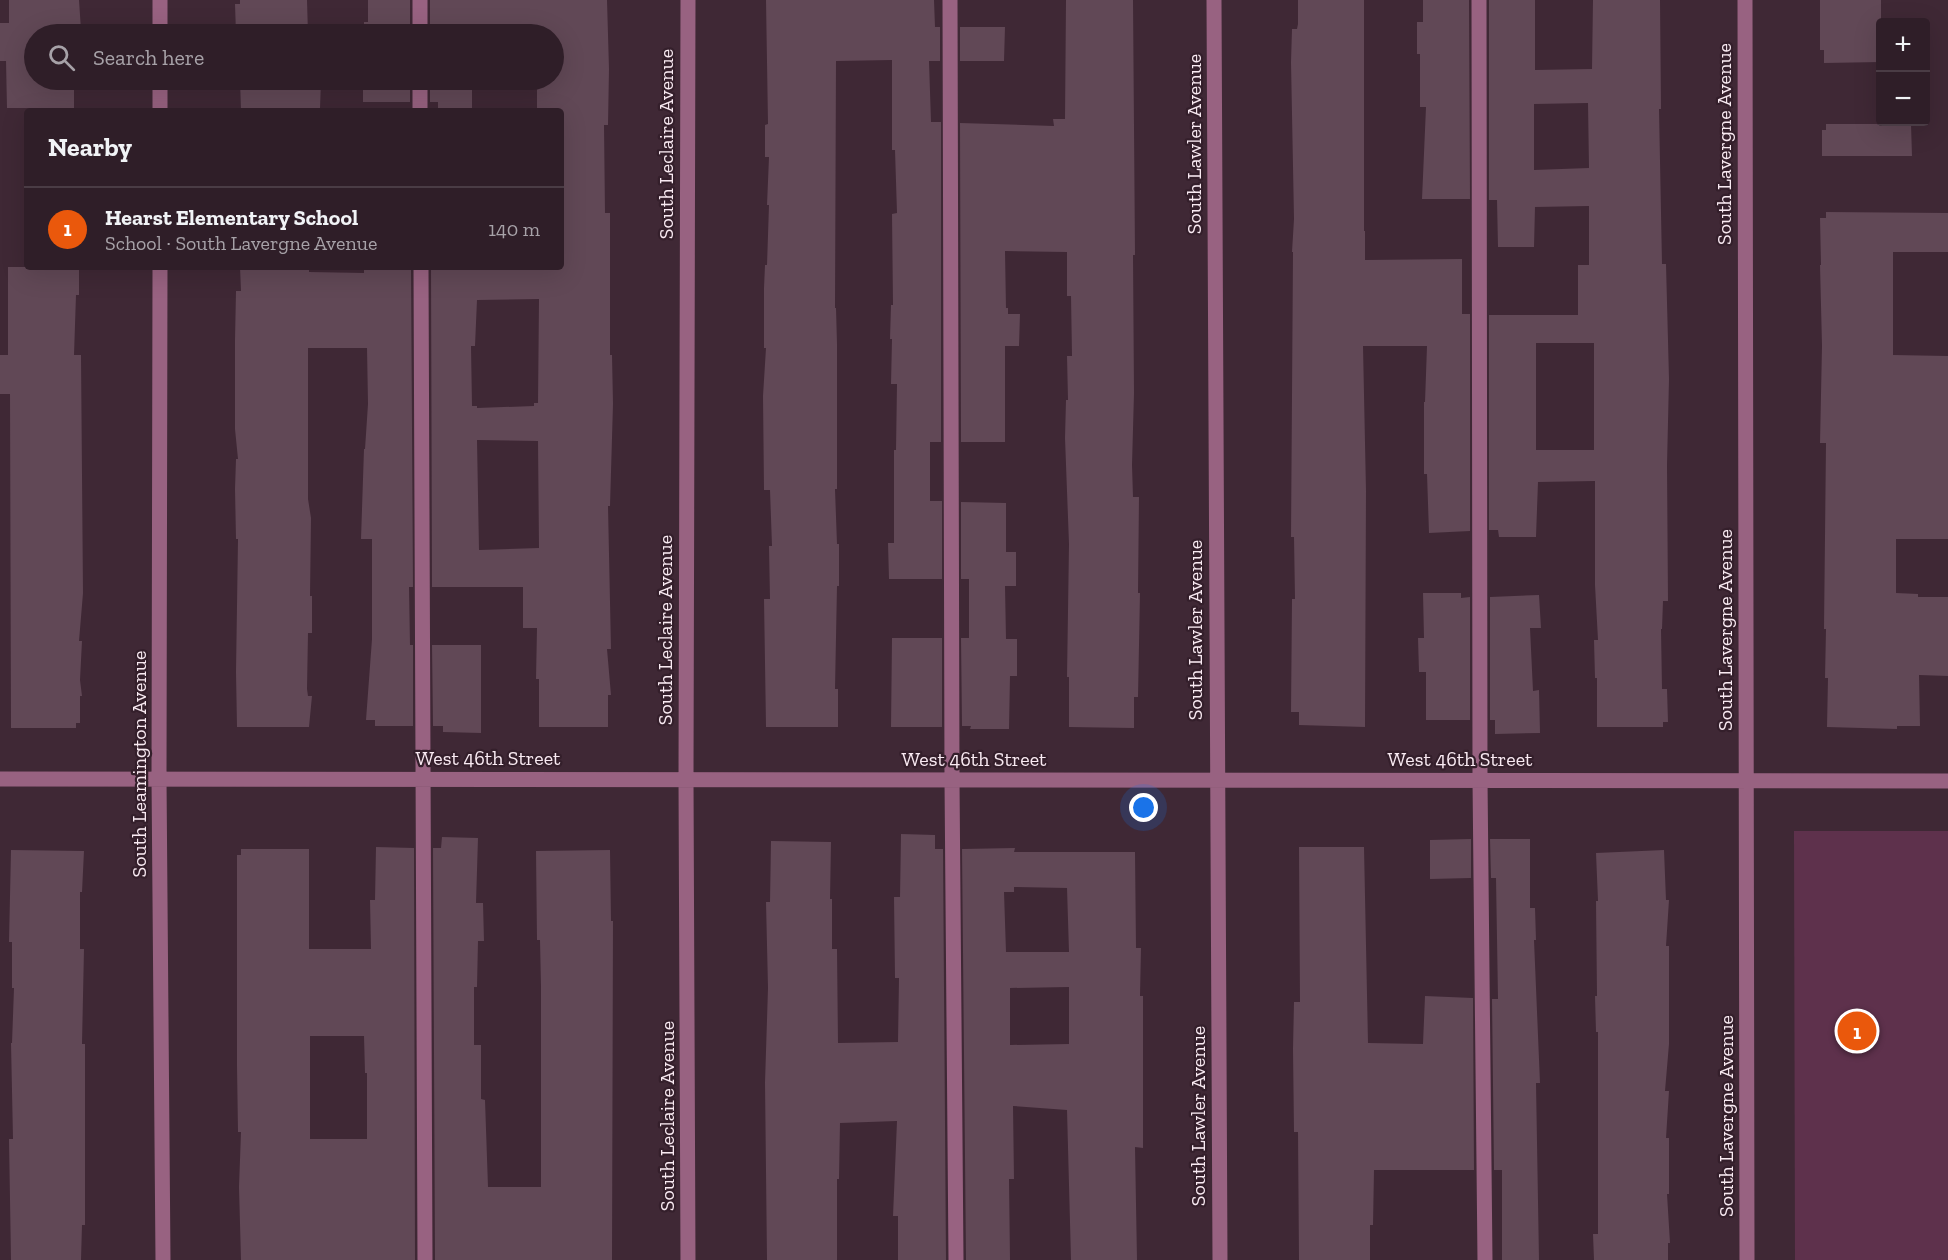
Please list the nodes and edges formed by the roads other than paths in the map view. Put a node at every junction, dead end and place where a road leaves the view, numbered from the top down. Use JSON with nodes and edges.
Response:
{"nodes":[{"id":1,"x":160,"y":0,"type":"edge"},
{"id":2,"x":420,"y":0,"type":"edge"},
{"id":3,"x":688,"y":0,"type":"edge"},
{"id":4,"x":950,"y":0,"type":"edge"},
{"id":5,"x":1214,"y":0,"type":"edge"},
{"id":6,"x":1479,"y":0,"type":"edge"},
{"id":7,"x":1745,"y":0,"type":"edge"},
{"id":8,"x":160,"y":24,"type":"edge"},
{"id":9,"x":420,"y":24,"type":"edge"},
{"id":10,"x":160,"y":90,"type":"edge"},
{"id":11,"x":420,"y":90,"type":"edge"},
{"id":12,"x":160,"y":108,"type":"edge"},
{"id":13,"x":420,"y":108,"type":"edge"},
{"id":14,"x":160,"y":270,"type":"edge"},
{"id":15,"x":422,"y":270,"type":"edge"},
{"id":16,"x":159,"y":778,"type":"junction"},
{"id":17,"x":0,"y":779,"type":"edge"},
{"id":18,"x":424,"y":779,"type":"junction"},
{"id":19,"x":686,"y":779,"type":"junction"},
{"id":20,"x":952,"y":780,"type":"junction"},
{"id":21,"x":1217,"y":780,"type":"junction"},
{"id":22,"x":1480,"y":780,"type":"junction"},
{"id":23,"x":1746,"y":780,"type":"junction"},
{"id":24,"x":1948,"y":781,"type":"edge"},
{"id":25,"x":163,"y":1260,"type":"edge"},
{"id":26,"x":425,"y":1260,"type":"edge"},
{"id":27,"x":688,"y":1260,"type":"edge"},
{"id":28,"x":956,"y":1260,"type":"edge"},
{"id":29,"x":1220,"y":1260,"type":"edge"},
{"id":30,"x":1485,"y":1260,"type":"edge"},
{"id":31,"x":1747,"y":1260,"type":"edge"}],
"edges":[{"from":1,"to":8,"type":"street"},
{"from":2,"to":9,"type":"street"},
{"from":3,"to":19,"type":"street","name":"South Leclaire Avenue"},
{"from":4,"to":20,"type":"street"},
{"from":5,"to":21,"type":"street","name":"South Lawler Avenue"},
{"from":6,"to":22,"type":"street"},
{"from":7,"to":23,"type":"street","name":"South Lavergne Avenue"},
{"from":10,"to":12,"type":"street"},
{"from":11,"to":13,"type":"street"},
{"from":14,"to":16,"type":"street","name":"South Leamington Avenue"},
{"from":15,"to":18,"type":"street"},
{"from":16,"to":17,"type":"street","name":"West 46th Street"},
{"from":16,"to":18,"type":"street","name":"West 46th Street"},
{"from":16,"to":25,"type":"street","name":"South Leamington Avenue"},
{"from":18,"to":19,"type":"street","name":"West 46th Street"},
{"from":18,"to":26,"type":"street"},
{"from":19,"to":20,"type":"street","name":"West 46th Street"},
{"from":19,"to":27,"type":"street","name":"South Leclaire Avenue"},
{"from":20,"to":21,"type":"street","name":"West 46th Street"},
{"from":20,"to":28,"type":"street"},
{"from":21,"to":22,"type":"street","name":"West 46th Street"},
{"from":21,"to":29,"type":"street","name":"South Lawler Avenue"},
{"from":22,"to":23,"type":"street","name":"West 46th Street"},
{"from":22,"to":30,"type":"street"},
{"from":23,"to":24,"type":"street","name":"West 46th Street"},
{"from":23,"to":31,"type":"street","name":"South Lavergne Avenue"}]}
